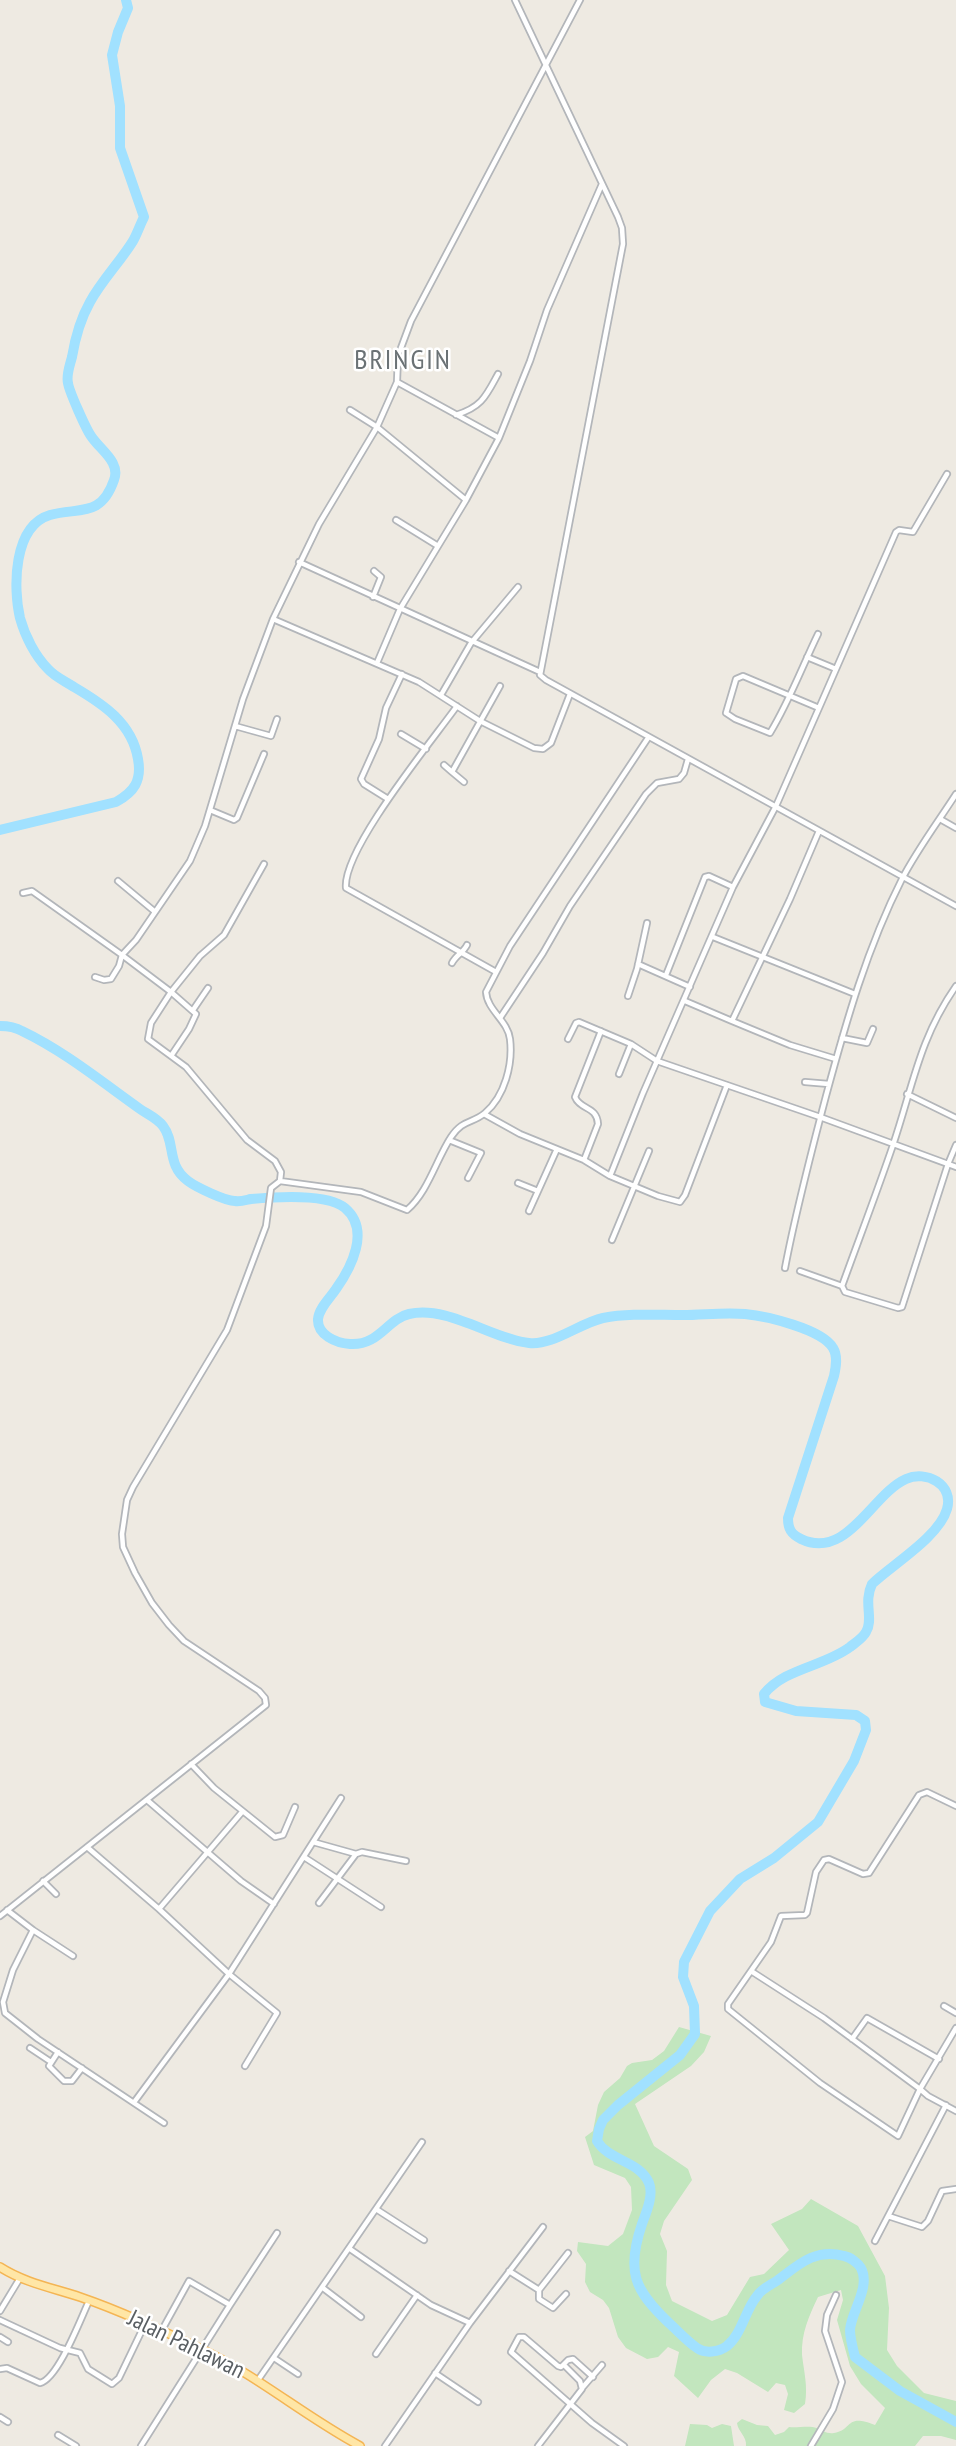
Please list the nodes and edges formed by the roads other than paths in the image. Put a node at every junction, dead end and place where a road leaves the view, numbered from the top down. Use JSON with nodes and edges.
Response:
{"nodes":[{"id":1,"x":515,"y":0,"type":"edge"},
{"id":2,"x":580,"y":0,"type":"edge"},
{"id":3,"x":545,"y":65,"type":"junction"},
{"id":4,"x":602,"y":184,"type":"junction"},
{"id":5,"x":498,"y":374,"type":"dead end"},
{"id":6,"x":397,"y":382,"type":"junction"},
{"id":7,"x":350,"y":410,"type":"dead end"},
{"id":8,"x":455,"y":415,"type":"junction"},
{"id":9,"x":377,"y":427,"type":"junction"},
{"id":10,"x":499,"y":438,"type":"junction"},
{"id":11,"x":947,"y":474,"type":"dead end"},
{"id":12,"x":466,"y":500,"type":"junction"},
{"id":13,"x":396,"y":520,"type":"dead end"},
{"id":14,"x":438,"y":546,"type":"junction"},
{"id":15,"x":299,"y":562,"type":"junction"},
{"id":16,"x":374,"y":571,"type":"dead end"},
{"id":17,"x":518,"y":587,"type":"dead end"},
{"id":18,"x":373,"y":597,"type":"junction"},
{"id":19,"x":400,"y":610,"type":"junction"},
{"id":20,"x":273,"y":619,"type":"junction"},
{"id":21,"x":818,"y":634,"type":"dead end"},
{"id":22,"x":471,"y":643,"type":"junction"},
{"id":23,"x":807,"y":657,"type":"junction"},
{"id":24,"x":377,"y":663,"type":"junction"},
{"id":25,"x":836,"y":669,"type":"junction"},
{"id":26,"x":540,"y":673,"type":"junction"},
{"id":27,"x":402,"y":674,"type":"junction"},
{"id":28,"x":500,"y":686,"type":"dead end"},
{"id":29,"x":570,"y":694,"type":"junction"},
{"id":30,"x":789,"y":694,"type":"junction"},
{"id":31,"x":441,"y":695,"type":"junction"},
{"id":32,"x":457,"y":706,"type":"junction"},
{"id":33,"x":819,"y":708,"type":"junction"},
{"id":34,"x":277,"y":719,"type":"dead end"},
{"id":35,"x":480,"y":721,"type":"junction"},
{"id":36,"x":235,"y":726,"type":"junction"},
{"id":37,"x":401,"y":734,"type":"dead end"},
{"id":38,"x":648,"y":738,"type":"junction"},
{"id":39,"x":426,"y":749,"type":"junction"},
{"id":40,"x":264,"y":754,"type":"dead end"},
{"id":41,"x":688,"y":759,"type":"junction"},
{"id":42,"x":444,"y":765,"type":"dead end"},
{"id":43,"x":452,"y":772,"type":"junction"},
{"id":44,"x":464,"y":782,"type":"dead end"},
{"id":45,"x":956,"y":794,"type":"edge"},
{"id":46,"x":388,"y":799,"type":"junction"},
{"id":47,"x":776,"y":806,"type":"junction"},
{"id":48,"x":210,"y":810,"type":"junction"},
{"id":49,"x":940,"y":818,"type":"junction"},
{"id":50,"x":956,"y":828,"type":"edge"},
{"id":51,"x":819,"y":831,"type":"junction"},
{"id":52,"x":264,"y":864,"type":"dead end"},
{"id":53,"x":903,"y":877,"type":"junction"},
{"id":54,"x":118,"y":881,"type":"dead end"},
{"id":55,"x":733,"y":887,"type":"junction"},
{"id":56,"x":23,"y":892,"type":"dead end"},
{"id":57,"x":956,"y":906,"type":"edge"},
{"id":58,"x":154,"y":911,"type":"junction"},
{"id":59,"x":647,"y":923,"type":"dead end"},
{"id":60,"x":712,"y":936,"type":"junction"},
{"id":61,"x":467,"y":945,"type":"dead end"},
{"id":62,"x":462,"y":953,"type":"junction"},
{"id":63,"x":122,"y":955,"type":"junction"},
{"id":64,"x":761,"y":958,"type":"junction"},
{"id":65,"x":452,"y":963,"type":"dead end"},
{"id":66,"x":638,"y":964,"type":"junction"},
{"id":67,"x":496,"y":972,"type":"junction"},
{"id":68,"x":666,"y":975,"type":"junction"},
{"id":69,"x":95,"y":977,"type":"dead end"},
{"id":70,"x":956,"y":986,"type":"edge"},
{"id":71,"x":690,"y":987,"type":"junction"},
{"id":72,"x":208,"y":988,"type":"dead end"},
{"id":73,"x":171,"y":992,"type":"junction"},
{"id":74,"x":855,"y":994,"type":"junction"},
{"id":75,"x":628,"y":996,"type":"dead end"},
{"id":76,"x":685,"y":1000,"type":"junction"},
{"id":77,"x":193,"y":1010,"type":"junction"},
{"id":78,"x":500,"y":1018,"type":"junction"},
{"id":79,"x":732,"y":1021,"type":"junction"},
{"id":80,"x":873,"y":1030,"type":"dead end"},
{"id":81,"x":601,"y":1031,"type":"junction"},
{"id":82,"x":842,"y":1038,"type":"junction"},
{"id":83,"x":568,"y":1039,"type":"dead end"},
{"id":84,"x":631,"y":1045,"type":"junction"},
{"id":85,"x":171,"y":1056,"type":"junction"},
{"id":86,"x":836,"y":1059,"type":"junction"},
{"id":87,"x":657,"y":1061,"type":"junction"},
{"id":88,"x":619,"y":1074,"type":"dead end"},
{"id":89,"x":806,"y":1082,"type":"dead end"},
{"id":90,"x":829,"y":1084,"type":"junction"},
{"id":91,"x":727,"y":1085,"type":"junction"},
{"id":92,"x":907,"y":1094,"type":"junction"},
{"id":93,"x":484,"y":1114,"type":"junction"},
{"id":94,"x":820,"y":1117,"type":"junction"},
{"id":95,"x":956,"y":1118,"type":"edge"},
{"id":96,"x":449,"y":1140,"type":"junction"},
{"id":97,"x":894,"y":1143,"type":"junction"},
{"id":98,"x":956,"y":1145,"type":"edge"},
{"id":99,"x":557,"y":1149,"type":"junction"},
{"id":100,"x":649,"y":1151,"type":"dead end"},
{"id":101,"x":584,"y":1160,"type":"junction"},
{"id":102,"x":948,"y":1164,"type":"junction"},
{"id":103,"x":956,"y":1167,"type":"edge"},
{"id":104,"x":610,"y":1176,"type":"junction"},
{"id":105,"x":468,"y":1178,"type":"dead end"},
{"id":106,"x":281,"y":1181,"type":"junction"},
{"id":107,"x":518,"y":1183,"type":"dead end"},
{"id":108,"x":635,"y":1187,"type":"junction"},
{"id":109,"x":538,"y":1191,"type":"junction"},
{"id":110,"x":528,"y":1211,"type":"dead end"},
{"id":111,"x":612,"y":1240,"type":"dead end"},
{"id":112,"x":785,"y":1268,"type":"dead end"},
{"id":113,"x":800,"y":1271,"type":"dead end"},
{"id":114,"x":842,"y":1286,"type":"junction"},
{"id":115,"x":191,"y":1764,"type":"junction"},
{"id":116,"x":341,"y":1798,"type":"dead end"},
{"id":117,"x":147,"y":1800,"type":"junction"},
{"id":118,"x":956,"y":1806,"type":"edge"},
{"id":119,"x":295,"y":1807,"type":"dead end"},
{"id":120,"x":242,"y":1812,"type":"junction"},
{"id":121,"x":313,"y":1842,"type":"junction"},
{"id":122,"x":87,"y":1847,"type":"junction"},
{"id":123,"x":207,"y":1853,"type":"junction"},
{"id":124,"x":356,"y":1854,"type":"junction"},
{"id":125,"x":304,"y":1857,"type":"junction"},
{"id":126,"x":406,"y":1861,"type":"dead end"},
{"id":127,"x":338,"y":1879,"type":"junction"},
{"id":128,"x":43,"y":1881,"type":"junction"},
{"id":129,"x":56,"y":1894,"type":"dead end"},
{"id":130,"x":319,"y":1903,"type":"dead end"},
{"id":131,"x":274,"y":1904,"type":"junction"},
{"id":132,"x":381,"y":1907,"type":"dead end"},
{"id":133,"x":159,"y":1909,"type":"junction"},
{"id":134,"x":7,"y":1910,"type":"junction"},
{"id":135,"x":0,"y":1916,"type":"edge"},
{"id":136,"x":33,"y":1930,"type":"junction"},
{"id":137,"x":73,"y":1956,"type":"dead end"},
{"id":138,"x":751,"y":1971,"type":"junction"},
{"id":139,"x":229,"y":1974,"type":"junction"},
{"id":140,"x":944,"y":2006,"type":"dead end"},
{"id":141,"x":1,"y":2008,"type":"edge"},
{"id":142,"x":956,"y":2013,"type":"edge"},
{"id":143,"x":956,"y":2028,"type":"edge"},
{"id":144,"x":852,"y":2039,"type":"junction"},
{"id":145,"x":30,"y":2048,"type":"dead end"},
{"id":146,"x":58,"y":2052,"type":"junction"},
{"id":147,"x":939,"y":2059,"type":"junction"},
{"id":148,"x":51,"y":2062,"type":"junction"},
{"id":149,"x":245,"y":2066,"type":"dead end"},
{"id":150,"x":82,"y":2068,"type":"junction"},
{"id":151,"x":920,"y":2090,"type":"junction"},
{"id":152,"x":135,"y":2101,"type":"junction"},
{"id":153,"x":946,"y":2105,"type":"junction"},
{"id":154,"x":956,"y":2111,"type":"edge"},
{"id":155,"x":164,"y":2123,"type":"dead end"},
{"id":156,"x":422,"y":2142,"type":"dead end"},
{"id":157,"x":956,"y":2189,"type":"edge"},
{"id":158,"x":376,"y":2209,"type":"junction"},
{"id":159,"x":888,"y":2216,"type":"junction"},
{"id":160,"x":543,"y":2227,"type":"dead end"},
{"id":161,"x":278,"y":2233,"type":"dead end"},
{"id":162,"x":424,"y":2240,"type":"dead end"},
{"id":163,"x":874,"y":2241,"type":"dead end"},
{"id":164,"x":350,"y":2249,"type":"junction"},
{"id":165,"x":568,"y":2253,"type":"dead end"},
{"id":166,"x":0,"y":2267,"type":"edge"},
{"id":167,"x":509,"y":2271,"type":"junction"},
{"id":168,"x":20,"y":2278,"type":"junction"},
{"id":169,"x":323,"y":2288,"type":"junction"},
{"id":170,"x":539,"y":2290,"type":"junction"},
{"id":171,"x":566,"y":2294,"type":"dead end"},
{"id":172,"x":417,"y":2295,"type":"junction"},
{"id":173,"x":836,"y":2295,"type":"dead end"},
{"id":174,"x":89,"y":2301,"type":"junction"},
{"id":175,"x":230,"y":2305,"type":"junction"},
{"id":176,"x":0,"y":2311,"type":"edge"},
{"id":177,"x":361,"y":2317,"type":"dead end"},
{"id":178,"x":0,"y":2320,"type":"edge"},
{"id":179,"x":470,"y":2323,"type":"junction"},
{"id":180,"x":145,"y":2325,"type":"junction"},
{"id":181,"x":161,"y":2332,"type":"junction"},
{"id":182,"x":0,"y":2337,"type":"edge"},
{"id":183,"x":8,"y":2342,"type":"dead end"},
{"id":184,"x":67,"y":2349,"type":"junction"},
{"id":185,"x":202,"y":2349,"type":"junction"},
{"id":186,"x":376,"y":2354,"type":"dead end"},
{"id":187,"x":274,"y":2358,"type":"junction"},
{"id":188,"x":564,"y":2365,"type":"junction"},
{"id":189,"x":602,"y":2365,"type":"dead end"},
{"id":190,"x":0,"y":2369,"type":"edge"},
{"id":191,"x":435,"y":2373,"type":"junction"},
{"id":192,"x":298,"y":2374,"type":"dead end"},
{"id":193,"x":593,"y":2377,"type":"junction"},
{"id":194,"x":258,"y":2380,"type":"junction"},
{"id":195,"x":582,"y":2387,"type":"junction"},
{"id":196,"x":478,"y":2402,"type":"dead end"},
{"id":197,"x":571,"y":2405,"type":"junction"},
{"id":198,"x":0,"y":2417,"type":"edge"},
{"id":199,"x":8,"y":2422,"type":"dead end"},
{"id":200,"x":58,"y":2435,"type":"dead end"},
{"id":201,"x":355,"y":2445,"type":"edge"},
{"id":202,"x":76,"y":2446,"type":"edge"},
{"id":203,"x":141,"y":2446,"type":"edge"},
{"id":204,"x":385,"y":2446,"type":"edge"},
{"id":205,"x":538,"y":2446,"type":"edge"},
{"id":206,"x":624,"y":2446,"type":"edge"},
{"id":207,"x":811,"y":2446,"type":"edge"}],
"edges":[{"from":1,"to":3,"type":"street"},
{"from":2,"to":3,"type":"street"},
{"from":3,"to":4,"type":"street"},
{"from":3,"to":6,"type":"street"},
{"from":4,"to":10,"type":"street"},
{"from":4,"to":26,"type":"street"},
{"from":5,"to":8,"type":"street"},
{"from":6,"to":8,"type":"street"},
{"from":6,"to":9,"type":"street"},
{"from":7,"to":9,"type":"street"},
{"from":8,"to":10,"type":"street"},
{"from":9,"to":12,"type":"street"},
{"from":9,"to":15,"type":"street"},
{"from":10,"to":12,"type":"street"},
{"from":11,"to":25,"type":"street"},
{"from":12,"to":14,"type":"street"},
{"from":13,"to":14,"type":"street"},
{"from":14,"to":19,"type":"street"},
{"from":15,"to":18,"type":"street"},
{"from":15,"to":20,"type":"street"},
{"from":16,"to":18,"type":"street"},
{"from":17,"to":22,"type":"street"},
{"from":18,"to":19,"type":"street"},
{"from":19,"to":22,"type":"street"},
{"from":19,"to":24,"type":"street"},
{"from":20,"to":24,"type":"street"},
{"from":20,"to":36,"type":"street"},
{"from":21,"to":23,"type":"street"},
{"from":22,"to":26,"type":"street"},
{"from":22,"to":31,"type":"street"},
{"from":23,"to":25,"type":"street"},
{"from":23,"to":30,"type":"street"},
{"from":24,"to":27,"type":"street"},
{"from":25,"to":33,"type":"street"},
{"from":26,"to":29,"type":"street"},
{"from":27,"to":31,"type":"street"},
{"from":27,"to":46,"type":"street"},
{"from":28,"to":35,"type":"street"},
{"from":29,"to":35,"type":"street"},
{"from":29,"to":38,"type":"street"},
{"from":30,"to":30,"type":"street"},
{"from":30,"to":33,"type":"street"},
{"from":31,"to":32,"type":"street"},
{"from":32,"to":35,"type":"street"},
{"from":32,"to":39,"type":"street"},
{"from":33,"to":47,"type":"street"},
{"from":34,"to":36,"type":"street"},
{"from":35,"to":43,"type":"street"},
{"from":36,"to":48,"type":"street"},
{"from":37,"to":39,"type":"street"},
{"from":38,"to":41,"type":"street"},
{"from":38,"to":67,"type":"street"},
{"from":39,"to":46,"type":"street"},
{"from":40,"to":48,"type":"street"},
{"from":41,"to":47,"type":"street"},
{"from":41,"to":78,"type":"street"},
{"from":42,"to":43,"type":"street"},
{"from":43,"to":44,"type":"street"},
{"from":45,"to":49,"type":"street"},
{"from":46,"to":62,"type":"street"},
{"from":47,"to":51,"type":"street"},
{"from":47,"to":55,"type":"street"},
{"from":48,"to":58,"type":"street"},
{"from":49,"to":50,"type":"street"},
{"from":49,"to":53,"type":"street"},
{"from":51,"to":53,"type":"street"},
{"from":51,"to":64,"type":"street"},
{"from":52,"to":73,"type":"street"},
{"from":53,"to":57,"type":"street"},
{"from":53,"to":74,"type":"street"},
{"from":54,"to":58,"type":"street"},
{"from":55,"to":60,"type":"street"},
{"from":55,"to":68,"type":"street"},
{"from":56,"to":63,"type":"street"},
{"from":58,"to":63,"type":"street"},
{"from":59,"to":66,"type":"street"},
{"from":60,"to":64,"type":"street"},
{"from":60,"to":71,"type":"street"},
{"from":61,"to":62,"type":"street"},
{"from":62,"to":65,"type":"street"},
{"from":62,"to":67,"type":"street"},
{"from":63,"to":69,"type":"street"},
{"from":63,"to":73,"type":"street"},
{"from":64,"to":74,"type":"street"},
{"from":64,"to":79,"type":"street"},
{"from":66,"to":68,"type":"street"},
{"from":66,"to":75,"type":"street"},
{"from":67,"to":78,"type":"street"},
{"from":68,"to":71,"type":"street"},
{"from":70,"to":92,"type":"street"},
{"from":71,"to":76,"type":"street"},
{"from":72,"to":77,"type":"street"},
{"from":73,"to":77,"type":"street"},
{"from":73,"to":85,"type":"street"},
{"from":74,"to":82,"type":"street"},
{"from":76,"to":79,"type":"street"},
{"from":76,"to":87,"type":"street"},
{"from":77,"to":85,"type":"street"},
{"from":78,"to":93,"type":"street"},
{"from":79,"to":86,"type":"street"},
{"from":80,"to":82,"type":"street"},
{"from":81,"to":83,"type":"street"},
{"from":81,"to":84,"type":"street"},
{"from":81,"to":101,"type":"street"},
{"from":82,"to":86,"type":"street"},
{"from":84,"to":87,"type":"street"},
{"from":84,"to":88,"type":"street"},
{"from":85,"to":106,"type":"street"},
{"from":86,"to":90,"type":"street"},
{"from":87,"to":91,"type":"street"},
{"from":87,"to":104,"type":"street"},
{"from":89,"to":90,"type":"street"},
{"from":90,"to":94,"type":"street"},
{"from":91,"to":94,"type":"street"},
{"from":91,"to":108,"type":"street"},
{"from":92,"to":95,"type":"street"},
{"from":92,"to":97,"type":"street"},
{"from":93,"to":96,"type":"street"},
{"from":93,"to":99,"type":"street"},
{"from":94,"to":97,"type":"street"},
{"from":94,"to":112,"type":"street"},
{"from":96,"to":105,"type":"street"},
{"from":96,"to":106,"type":"street"},
{"from":97,"to":102,"type":"street"},
{"from":97,"to":114,"type":"street"},
{"from":98,"to":102,"type":"street"},
{"from":99,"to":101,"type":"street"},
{"from":99,"to":109,"type":"street"},
{"from":100,"to":108,"type":"street"},
{"from":101,"to":104,"type":"street"},
{"from":102,"to":103,"type":"street"},
{"from":102,"to":114,"type":"street"},
{"from":104,"to":108,"type":"street"},
{"from":106,"to":115,"type":"street"},
{"from":107,"to":109,"type":"street"},
{"from":108,"to":111,"type":"street"},
{"from":109,"to":110,"type":"street"},
{"from":113,"to":114,"type":"street"},
{"from":115,"to":117,"type":"street"},
{"from":115,"to":120,"type":"street"},
{"from":116,"to":121,"type":"street"},
{"from":117,"to":122,"type":"street"},
{"from":117,"to":123,"type":"street"},
{"from":118,"to":138,"type":"street"},
{"from":119,"to":120,"type":"street"},
{"from":120,"to":123,"type":"street"},
{"from":121,"to":124,"type":"street"},
{"from":121,"to":125,"type":"street"},
{"from":122,"to":128,"type":"street"},
{"from":122,"to":133,"type":"street"},
{"from":123,"to":131,"type":"street"},
{"from":123,"to":133,"type":"street"},
{"from":124,"to":126,"type":"street"},
{"from":124,"to":127,"type":"street"},
{"from":125,"to":127,"type":"street"},
{"from":125,"to":131,"type":"street"},
{"from":127,"to":130,"type":"street"},
{"from":127,"to":132,"type":"street"},
{"from":128,"to":129,"type":"street"},
{"from":128,"to":134,"type":"street"},
{"from":131,"to":139,"type":"street"},
{"from":133,"to":139,"type":"street"},
{"from":134,"to":135,"type":"street"},
{"from":134,"to":136,"type":"street"},
{"from":136,"to":137,"type":"street"},
{"from":136,"to":141,"type":"street"},
{"from":138,"to":144,"type":"street"},
{"from":138,"to":151,"type":"street"},
{"from":139,"to":149,"type":"street"},
{"from":139,"to":152,"type":"street"},
{"from":140,"to":142,"type":"street"},
{"from":141,"to":146,"type":"street"},
{"from":143,"to":147,"type":"street"},
{"from":144,"to":147,"type":"street"},
{"from":144,"to":151,"type":"street"},
{"from":145,"to":148,"type":"street"},
{"from":146,"to":148,"type":"street"},
{"from":146,"to":150,"type":"street"},
{"from":147,"to":151,"type":"street"},
{"from":148,"to":150,"type":"street"},
{"from":150,"to":152,"type":"street"},
{"from":151,"to":153,"type":"street"},
{"from":152,"to":155,"type":"street"},
{"from":153,"to":154,"type":"street"},
{"from":153,"to":159,"type":"street"},
{"from":156,"to":158,"type":"street"},
{"from":157,"to":159,"type":"street"},
{"from":158,"to":162,"type":"street"},
{"from":158,"to":164,"type":"street"},
{"from":159,"to":163,"type":"street"},
{"from":160,"to":167,"type":"street"},
{"from":161,"to":175,"type":"street"},
{"from":164,"to":169,"type":"street"},
{"from":164,"to":172,"type":"street"},
{"from":165,"to":170,"type":"street"},
{"from":166,"to":168,"type":"main road","name":"Jalan Pahlawan"},
{"from":167,"to":170,"type":"street"},
{"from":167,"to":179,"type":"street"},
{"from":168,"to":174,"type":"main road","name":"Jalan Pahlawan"},
{"from":168,"to":176,"type":"street"},
{"from":169,"to":177,"type":"street"},
{"from":169,"to":187,"type":"street"},
{"from":170,"to":171,"type":"street"},
{"from":172,"to":179,"type":"street"},
{"from":172,"to":186,"type":"street"},
{"from":173,"to":207,"type":"street"},
{"from":174,"to":180,"type":"main road","name":"Jalan Pahlawan"},
{"from":174,"to":184,"type":"street"},
{"from":175,"to":181,"type":"street"},
{"from":175,"to":185,"type":"street"},
{"from":178,"to":184,"type":"street"},
{"from":179,"to":191,"type":"street"},
{"from":180,"to":181,"type":"main road","name":"Jalan Pahlawan"},
{"from":180,"to":184,"type":"street"},
{"from":181,"to":185,"type":"main road","name":"Jalan Pahlawan"},
{"from":182,"to":183,"type":"street"},
{"from":184,"to":190,"type":"street"},
{"from":185,"to":194,"type":"main road","name":"Jalan Pahlawan"},
{"from":185,"to":203,"type":"street"},
{"from":187,"to":192,"type":"street"},
{"from":187,"to":194,"type":"street"},
{"from":188,"to":193,"type":"street"},
{"from":188,"to":195,"type":"street"},
{"from":188,"to":197,"type":"street"},
{"from":189,"to":193,"type":"street"},
{"from":191,"to":196,"type":"street"},
{"from":191,"to":204,"type":"street"},
{"from":193,"to":195,"type":"street"},
{"from":194,"to":201,"type":"main road","name":"Jalan Pahlawan"},
{"from":195,"to":197,"type":"street"},
{"from":197,"to":205,"type":"street"},
{"from":197,"to":206,"type":"street"},
{"from":198,"to":199,"type":"street"},
{"from":200,"to":202,"type":"street"}]}
